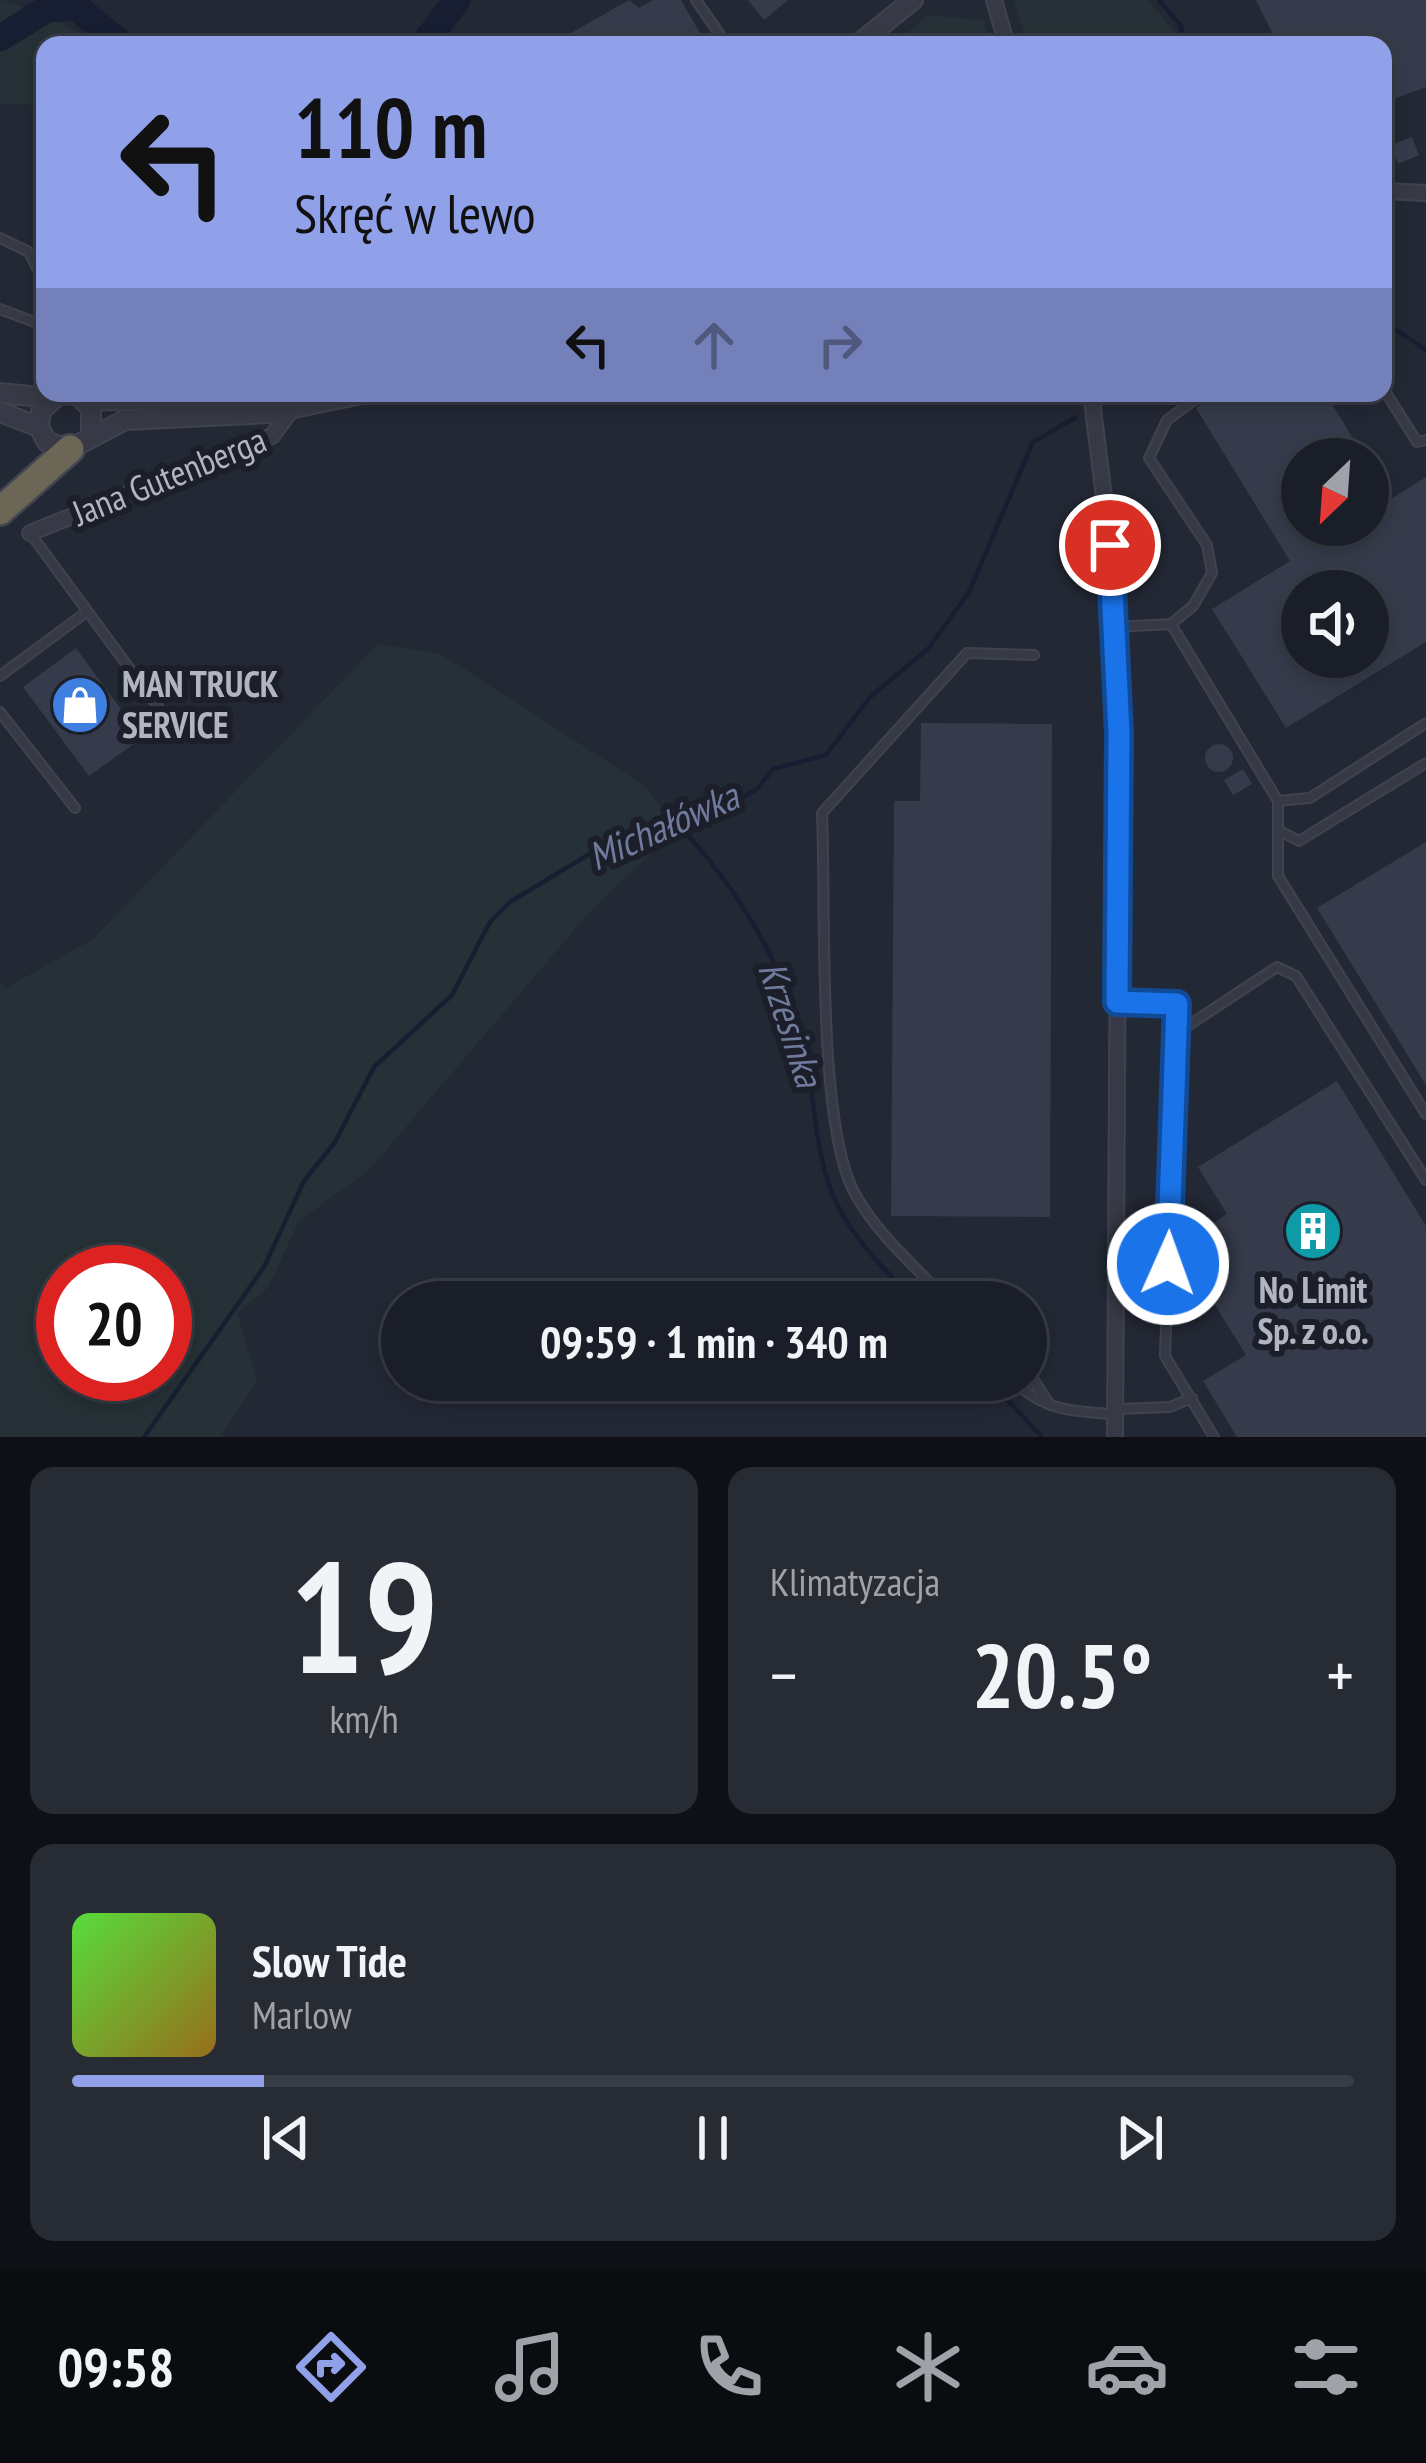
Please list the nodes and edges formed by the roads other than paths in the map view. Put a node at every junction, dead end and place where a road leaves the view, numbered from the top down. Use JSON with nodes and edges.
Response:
{"nodes":[{"id":1,"x":696,"y":0,"type":"edge"},
{"id":2,"x":892,"y":0,"type":"edge"},
{"id":3,"x":913,"y":0,"type":"edge"},
{"id":4,"x":993,"y":5,"type":"edge"},
{"id":5,"x":722,"y":36,"type":"edge"},
{"id":6,"x":863,"y":36,"type":"edge"},
{"id":7,"x":867,"y":36,"type":"edge"},
{"id":8,"x":1004,"y":36,"type":"edge"},
{"id":9,"x":1392,"y":192,"type":"edge"},
{"id":10,"x":1426,"y":194,"type":"edge"},
{"id":11,"x":0,"y":238,"type":"edge"},
{"id":12,"x":36,"y":266,"type":"edge"},
{"id":13,"x":0,"y":308,"type":"edge"},
{"id":14,"x":36,"y":322,"type":"edge"},
{"id":15,"x":0,"y":393,"type":"edge"},
{"id":16,"x":36,"y":397,"type":"edge"},
{"id":17,"x":1392,"y":401,"type":"edge"},
{"id":18,"x":48,"y":402,"type":"edge"},
{"id":19,"x":86,"y":402,"type":"edge"},
{"id":20,"x":292,"y":402,"type":"edge"},
{"id":21,"x":298,"y":402,"type":"edge"},
{"id":22,"x":1092,"y":402,"type":"edge"},
{"id":23,"x":1192,"y":402,"type":"edge"},
{"id":24,"x":0,"y":412,"type":"edge"},
{"id":25,"x":1421,"y":441,"type":"edge"},
{"id":26,"x":58,"y":445,"type":"junction"},
{"id":27,"x":0,"y":511,"type":"edge"},
{"id":28,"x":30,"y":533,"type":"joint"},
{"id":29,"x":85,"y":613,"type":"junction"},
{"id":30,"x":1171,"y":624,"type":"junction"},
{"id":31,"x":1114,"y":627,"type":"junction"},
{"id":32,"x":1034,"y":656,"type":"dead end"},
{"id":33,"x":0,"y":676,"type":"edge"},
{"id":34,"x":0,"y":712,"type":"edge"},
{"id":35,"x":1426,"y":723,"type":"edge"},
{"id":36,"x":174,"y":729,"type":"dead end"},
{"id":37,"x":1426,"y":763,"type":"edge"},
{"id":38,"x":1277,"y":801,"type":"junction"},
{"id":39,"x":75,"y":808,"type":"dead end"},
{"id":40,"x":1278,"y":830,"type":"junction"},
{"id":41,"x":1117,"y":1002,"type":"junction"},
{"id":42,"x":1176,"y":1034,"type":"junction"},
{"id":43,"x":1426,"y":1114,"type":"edge"},
{"id":44,"x":1426,"y":1180,"type":"edge"},
{"id":45,"x":929,"y":1281,"type":"edge"},
{"id":46,"x":1192,"y":1398,"type":"junction"},
{"id":47,"x":1039,"y":1401,"type":"edge"},
{"id":48,"x":1047,"y":1401,"type":"edge"},
{"id":49,"x":1050,"y":1406,"type":"junction"},
{"id":50,"x":1115,"y":1412,"type":"junction"},
{"id":51,"x":1115,"y":1437,"type":"edge"},
{"id":52,"x":1214,"y":1437,"type":"edge"}],
"edges":[{"from":1,"to":5,"type":"lane"},
{"from":2,"to":6,"type":"street"},
{"from":3,"to":7,"type":"street"},
{"from":4,"to":8,"type":"street"},
{"from":9,"to":10,"type":"street"},
{"from":11,"to":12,"type":"lane"},
{"from":13,"to":14,"type":"lane"},
{"from":15,"to":16,"type":"street"},
{"from":17,"to":25,"type":"lane"},
{"from":18,"to":26,"type":"street"},
{"from":19,"to":26,"type":"street"},
{"from":20,"to":26,"type":"street"},
{"from":21,"to":28,"type":"street","name":"Jana Gutenberga"},
{"from":22,"to":31,"type":"street"},
{"from":23,"to":30,"type":"lane"},
{"from":24,"to":26,"type":"street"},
{"from":26,"to":27,"type":"highway"},
{"from":28,"to":29,"type":"lane"},
{"from":29,"to":33,"type":"lane"},
{"from":29,"to":36,"type":"lane"},
{"from":30,"to":31,"type":"lane"},
{"from":30,"to":38,"type":"lane"},
{"from":31,"to":41,"type":"street"},
{"from":32,"to":45,"type":"lane"},
{"from":34,"to":39,"type":"lane"},
{"from":35,"to":38,"type":"lane"},
{"from":37,"to":40,"type":"lane"},
{"from":38,"to":40,"type":"lane"},
{"from":40,"to":43,"type":"lane"},
{"from":41,"to":42,"type":"lane"},
{"from":41,"to":50,"type":"street"},
{"from":42,"to":44,"type":"lane"},
{"from":42,"to":46,"type":"lane"},
{"from":46,"to":50,"type":"lane"},
{"from":46,"to":52,"type":"lane"},
{"from":47,"to":49,"type":"lane"},
{"from":48,"to":49,"type":"lane"},
{"from":49,"to":50,"type":"lane"},
{"from":50,"to":51,"type":"street"}]}
